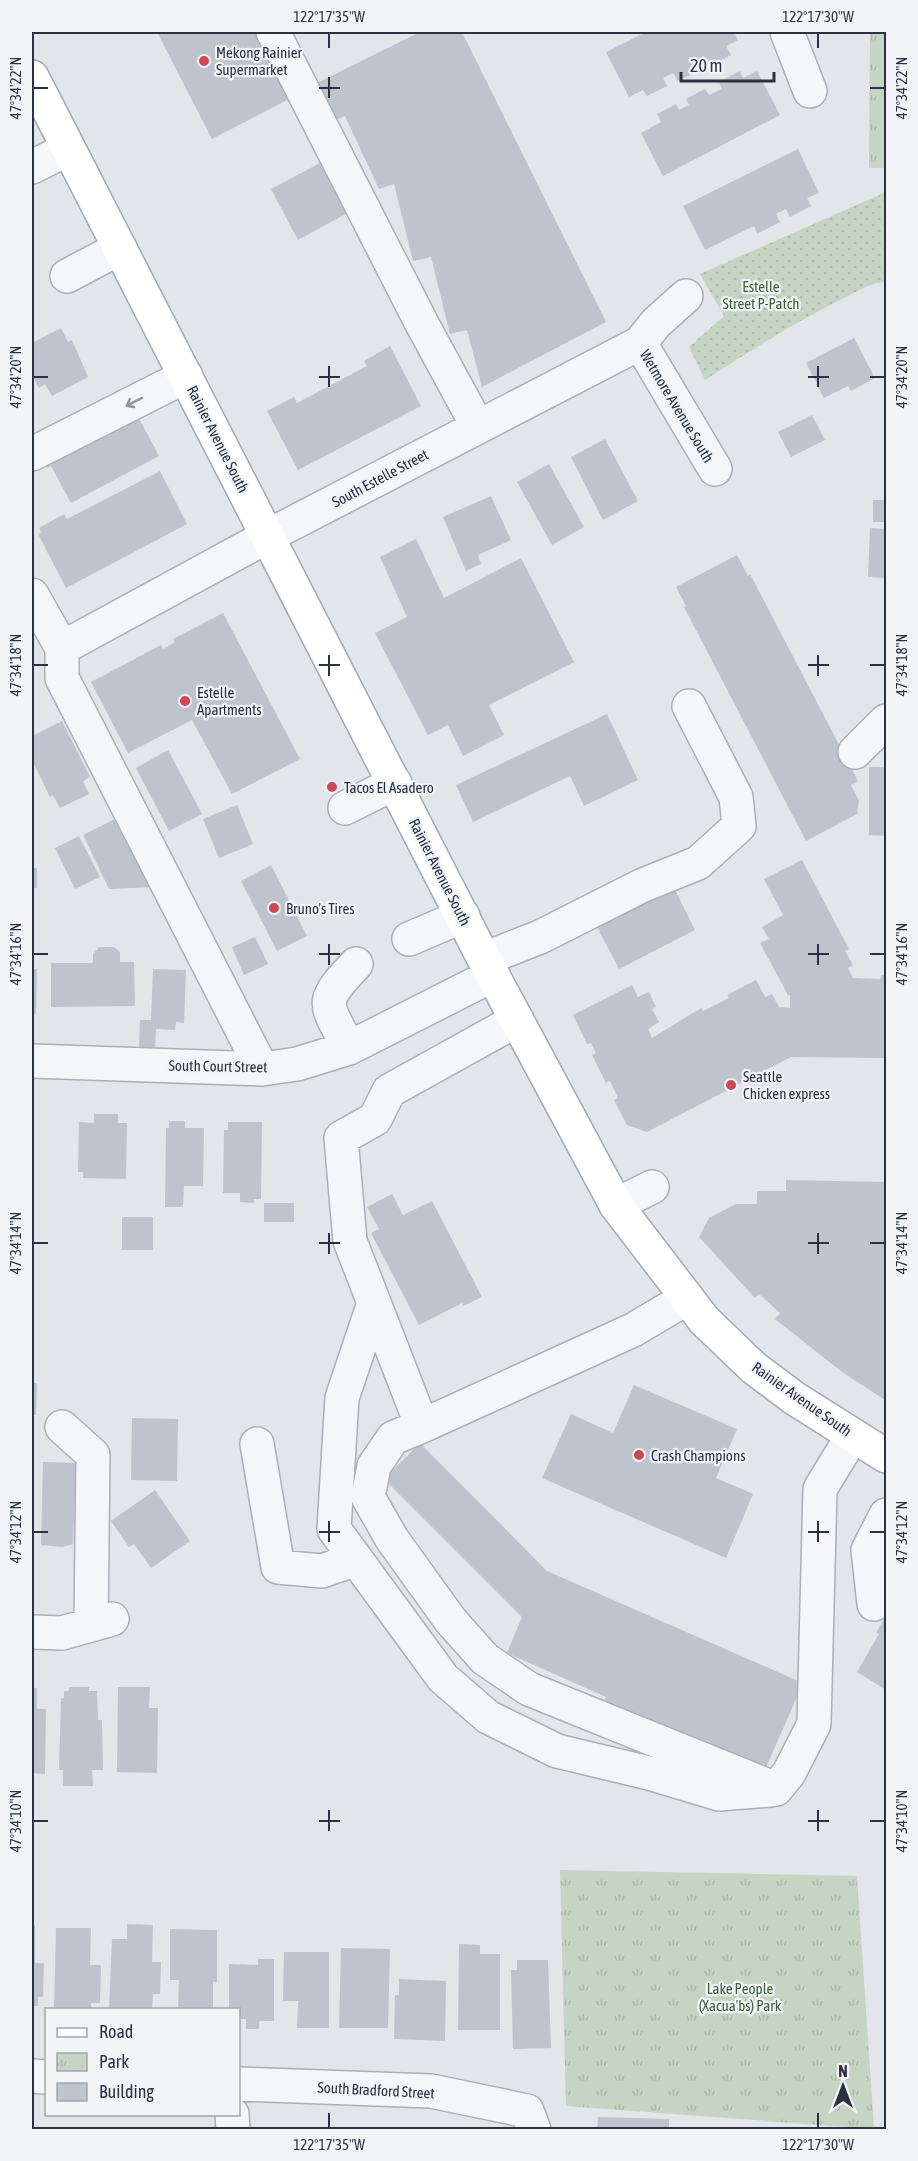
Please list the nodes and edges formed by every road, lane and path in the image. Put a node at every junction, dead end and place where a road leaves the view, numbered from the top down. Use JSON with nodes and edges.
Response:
{"nodes":[{"id":1,"x":273,"y":32,"type":"edge"},
{"id":2,"x":787,"y":32,"type":"edge"},
{"id":3,"x":32,"y":77,"type":"edge"},
{"id":4,"x":810,"y":91,"type":"dead end"},
{"id":5,"x":68,"y":149,"type":"junction"},
{"id":6,"x":32,"y":167,"type":"edge"},
{"id":7,"x":120,"y":248,"type":"junction"},
{"id":8,"x":67,"y":276,"type":"dead end"},
{"id":9,"x":686,"y":296,"type":"dead end"},
{"id":10,"x":640,"y":343,"type":"junction"},
{"id":11,"x":186,"y":376,"type":"junction"},
{"id":12,"x":478,"y":427,"type":"junction"},
{"id":13,"x":32,"y":454,"type":"edge"},
{"id":14,"x":714,"y":469,"type":"dead end"},
{"id":15,"x":268,"y":536,"type":"junction"},
{"id":16,"x":32,"y":596,"type":"edge"},
{"id":17,"x":62,"y":648,"type":"junction"},
{"id":18,"x":689,"y":706,"type":"dead end"},
{"id":19,"x":886,"y":721,"type":"edge"},
{"id":20,"x":855,"y":752,"type":"dead end"},
{"id":21,"x":395,"y":783,"type":"junction"},
{"id":22,"x":345,"y":808,"type":"dead end"},
{"id":23,"x":463,"y":916,"type":"junction"},
{"id":24,"x":409,"y":939,"type":"dead end"},
{"id":25,"x":356,"y":964,"type":"dead end"},
{"id":26,"x":489,"y":967,"type":"junction"},
{"id":27,"x":517,"y":1020,"type":"junction"},
{"id":28,"x":349,"y":1048,"type":"junction"},
{"id":29,"x":32,"y":1061,"type":"edge"},
{"id":30,"x":262,"y":1069,"type":"junction"},
{"id":31,"x":652,"y":1187,"type":"dead end"},
{"id":32,"x":616,"y":1205,"type":"junction"},
{"id":33,"x":687,"y":1298,"type":"junction"},
{"id":34,"x":374,"y":1303,"type":"junction"},
{"id":35,"x":422,"y":1426,"type":"junction"},
{"id":36,"x":62,"y":1427,"type":"dead end"},
{"id":37,"x":853,"y":1435,"type":"junction"},
{"id":38,"x":257,"y":1444,"type":"dead end"},
{"id":39,"x":886,"y":1456,"type":"edge"},
{"id":40,"x":886,"y":1515,"type":"edge"},
{"id":41,"x":356,"y":1559,"type":"junction"},
{"id":42,"x":874,"y":1604,"type":"dead end"},
{"id":43,"x":32,"y":1632,"type":"edge"},
{"id":44,"x":776,"y":1789,"type":"junction"},
{"id":45,"x":240,"y":2084,"type":"edge"},
{"id":46,"x":534,"y":2130,"type":"edge"}],
"edges":[{"from":1,"to":12,"type":"street"},
{"from":2,"to":4,"type":"street"},
{"from":3,"to":5,"type":"main road","name":"Rainier Avenue South"},
{"from":5,"to":6,"type":"street"},
{"from":5,"to":7,"type":"main road","name":"Rainier Avenue South"},
{"from":7,"to":8,"type":"street"},
{"from":7,"to":11,"type":"main road","name":"Rainier Avenue South"},
{"from":9,"to":10,"type":"street","name":"South Estelle Street"},
{"from":10,"to":12,"type":"street","name":"South Estelle Street"},
{"from":10,"to":14,"type":"street","name":"Wetmore Avenue South"},
{"from":11,"to":13,"type":"street","one_way":true},
{"from":11,"to":15,"type":"main road","name":"Rainier Avenue South"},
{"from":12,"to":15,"type":"street","name":"South Estelle Street"},
{"from":15,"to":17,"type":"street","name":"South Estelle Street"},
{"from":15,"to":21,"type":"main road","name":"Rainier Avenue South"},
{"from":16,"to":17,"type":"street"},
{"from":17,"to":30,"type":"street"},
{"from":18,"to":26,"type":"street","name":"South Court Street"},
{"from":19,"to":20,"type":"street"},
{"from":21,"to":22,"type":"street"},
{"from":21,"to":23,"type":"main road","name":"Rainier Avenue South"},
{"from":23,"to":24,"type":"street"},
{"from":23,"to":26,"type":"main road","name":"Rainier Avenue South"},
{"from":25,"to":28,"type":"street"},
{"from":26,"to":27,"type":"main road","name":"Rainier Avenue South"},
{"from":26,"to":28,"type":"street","name":"South Court Street"},
{"from":27,"to":32,"type":"main road","name":"Rainier Avenue South"},
{"from":27,"to":34,"type":"street"},
{"from":28,"to":30,"type":"street","name":"South Court Street"},
{"from":29,"to":30,"type":"street","name":"South Court Street"},
{"from":31,"to":32,"type":"street"},
{"from":32,"to":33,"type":"main road","name":"Rainier Avenue South"},
{"from":33,"to":35,"type":"street"},
{"from":33,"to":37,"type":"main road","name":"Rainier Avenue South"},
{"from":34,"to":35,"type":"street"},
{"from":34,"to":41,"type":"street"},
{"from":35,"to":44,"type":"street"},
{"from":36,"to":43,"type":"street"},
{"from":37,"to":39,"type":"main road","name":"Rainier Avenue South"},
{"from":37,"to":44,"type":"street"},
{"from":38,"to":41,"type":"street"},
{"from":40,"to":42,"type":"street"},
{"from":41,"to":44,"type":"street"},
{"from":45,"to":46,"type":"street","name":"South Bradford Street"}]}
